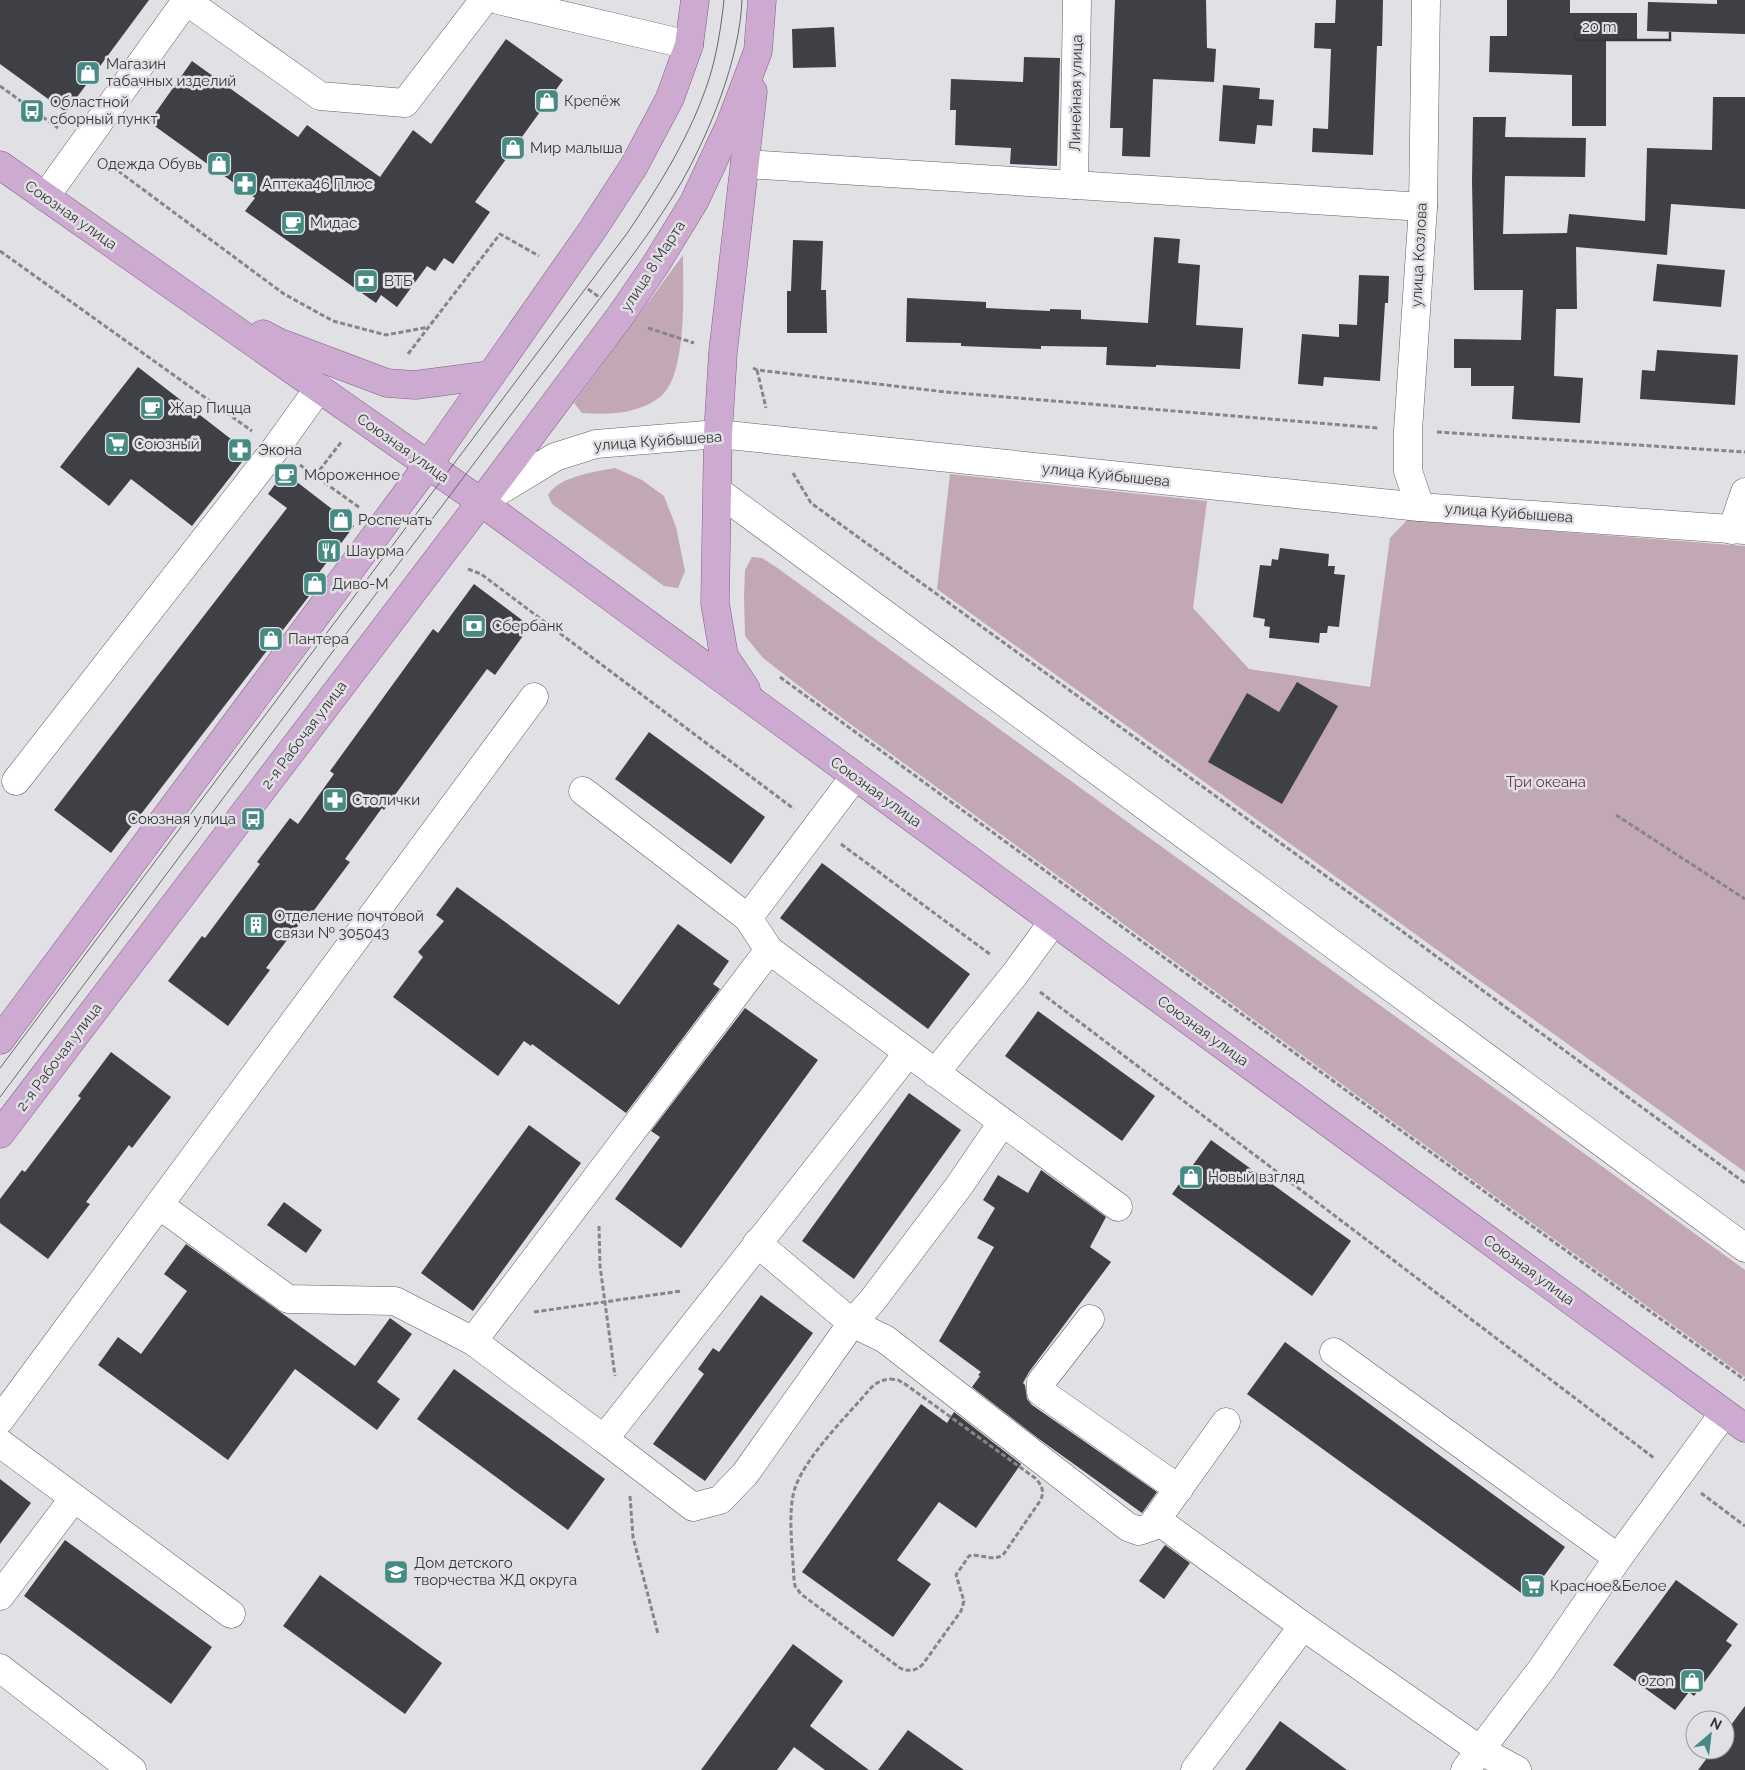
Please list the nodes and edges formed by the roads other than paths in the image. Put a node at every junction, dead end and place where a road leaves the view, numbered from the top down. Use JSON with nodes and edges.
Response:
{"nodes":[{"id":1,"x":185,"y":0,"type":"edge"},
{"id":2,"x":484,"y":0,"type":"edge"},
{"id":3,"x":498,"y":0,"type":"edge"},
{"id":4,"x":695,"y":0,"type":"edge"},
{"id":5,"x":762,"y":0,"type":"edge"},
{"id":6,"x":1077,"y":0,"type":"edge"},
{"id":7,"x":1426,"y":0,"type":"edge"},
{"id":8,"x":689,"y":46,"type":"junction"},
{"id":9,"x":758,"y":51,"type":"junction"},
{"id":10,"x":745,"y":164,"type":"junction"},
{"id":11,"x":0,"y":165,"type":"edge"},
{"id":12,"x":1074,"y":185,"type":"junction"},
{"id":13,"x":45,"y":197,"type":"junction"},
{"id":14,"x":1422,"y":207,"type":"junction"},
{"id":15,"x":163,"y":279,"type":"junction"},
{"id":16,"x":491,"y":375,"type":"junction"},
{"id":17,"x":319,"y":388,"type":"junction"},
{"id":18,"x":718,"y":434,"type":"junction"},
{"id":19,"x":428,"y":465,"type":"junction"},
{"id":20,"x":718,"y":492,"type":"junction"},
{"id":21,"x":1745,"y":492,"type":"edge"},
{"id":22,"x":481,"y":502,"type":"junction"},
{"id":23,"x":1420,"y":507,"type":"junction"},
{"id":24,"x":1739,"y":530,"type":"edge"},
{"id":25,"x":534,"y":697,"type":"dead end"},
{"id":26,"x":755,"y":703,"type":"junction"},
{"id":27,"x":855,"y":776,"type":"junction"},
{"id":28,"x":16,"y":781,"type":"dead end"},
{"id":29,"x":582,"y":791,"type":"dead end"},
{"id":30,"x":748,"y":918,"type":"junction"},
{"id":31,"x":1054,"y":922,"type":"junction"},
{"id":32,"x":769,"y":950,"type":"junction"},
{"id":33,"x":0,"y":1040,"type":"edge"},
{"id":34,"x":908,"y":1053,"type":"junction"},
{"id":35,"x":935,"y":1073,"type":"junction"},
{"id":36,"x":1002,"y":1123,"type":"junction"},
{"id":37,"x":0,"y":1134,"type":"edge"},
{"id":38,"x":159,"y":1205,"type":"junction"},
{"id":39,"x":1118,"y":1208,"type":"dead end"},
{"id":40,"x":757,"y":1244,"type":"junction"},
{"id":41,"x":1745,"y":1248,"type":"edge"},
{"id":42,"x":1090,"y":1319,"type":"dead end"},
{"id":43,"x":852,"y":1323,"type":"junction"},
{"id":44,"x":473,"y":1341,"type":"junction"},
{"id":45,"x":1334,"y":1352,"type":"dead end"},
{"id":46,"x":0,"y":1420,"type":"edge"},
{"id":47,"x":1735,"y":1421,"type":"edge"},
{"id":48,"x":1226,"y":1422,"type":"dead end"},
{"id":49,"x":604,"y":1439,"type":"junction"},
{"id":50,"x":0,"y":1443,"type":"edge"},
{"id":51,"x":1179,"y":1489,"type":"junction"},
{"id":52,"x":74,"y":1498,"type":"junction"},
{"id":53,"x":1157,"y":1520,"type":"junction"},
{"id":54,"x":1618,"y":1558,"type":"junction"},
{"id":55,"x":0,"y":1596,"type":"edge"},
{"id":56,"x":231,"y":1614,"type":"dead end"},
{"id":57,"x":1303,"y":1626,"type":"junction"},
{"id":58,"x":0,"y":1668,"type":"edge"},
{"id":59,"x":1472,"y":1760,"type":"edge"},
{"id":60,"x":132,"y":1770,"type":"edge"},
{"id":61,"x":1195,"y":1770,"type":"edge"},
{"id":62,"x":1517,"y":1770,"type":"edge"}],
"edges":[{"from":1,"to":2,"type":"street"},
{"from":1,"to":13,"type":"street"},
{"from":3,"to":8,"type":"street"},
{"from":4,"to":8,"type":"main road"},
{"from":5,"to":9,"type":"main road","name":"улица 8 Марта"},
{"from":6,"to":12,"type":"street","name":"Линейная улица"},
{"from":7,"to":14,"type":"street","name":"улица Козлова"},
{"from":8,"to":16,"type":"main road"},
{"from":9,"to":10,"type":"main road"},
{"from":9,"to":22,"type":"main road","name":"улица 8 Марта"},
{"from":10,"to":12,"type":"street"},
{"from":10,"to":18,"type":"main road"},
{"from":11,"to":13,"type":"main road","name":"Союзная улица"},
{"from":12,"to":14,"type":"street"},
{"from":13,"to":15,"type":"main road","name":"Союзная улица"},
{"from":14,"to":23,"type":"street","name":"улица Козлова"},
{"from":15,"to":16,"type":"main road"},
{"from":15,"to":17,"type":"main road","name":"Союзная улица"},
{"from":16,"to":19,"type":"main road"},
{"from":17,"to":19,"type":"main road","name":"Союзная улица"},
{"from":17,"to":28,"type":"street"},
{"from":18,"to":20,"type":"main road"},
{"from":18,"to":22,"type":"street","name":"улица Куйбышева"},
{"from":18,"to":23,"type":"street","name":"улица Куйбышева"},
{"from":19,"to":22,"type":"main road","name":"Союзная улица"},
{"from":19,"to":33,"type":"main road"},
{"from":20,"to":26,"type":"main road"},
{"from":20,"to":41,"type":"street"},
{"from":21,"to":24,"type":"street"},
{"from":22,"to":26,"type":"main road","name":"Союзная улица"},
{"from":22,"to":37,"type":"main road","name":"2-я Рабочая улица"},
{"from":23,"to":24,"type":"street","name":"улица Куйбышева"},
{"from":25,"to":38,"type":"street"},
{"from":26,"to":27,"type":"main road","name":"Союзная улица"},
{"from":27,"to":30,"type":"street"},
{"from":27,"to":31,"type":"main road","name":"Союзная улица"},
{"from":29,"to":30,"type":"street"},
{"from":30,"to":32,"type":"street"},
{"from":31,"to":35,"type":"street"},
{"from":31,"to":47,"type":"main road","name":"Союзная улица"},
{"from":32,"to":34,"type":"street"},
{"from":32,"to":44,"type":"street"},
{"from":34,"to":35,"type":"street"},
{"from":34,"to":40,"type":"street"},
{"from":35,"to":36,"type":"street"},
{"from":36,"to":39,"type":"street"},
{"from":36,"to":43,"type":"street"},
{"from":38,"to":44,"type":"street"},
{"from":38,"to":46,"type":"street"},
{"from":40,"to":43,"type":"street"},
{"from":40,"to":49,"type":"street"},
{"from":42,"to":51,"type":"street"},
{"from":43,"to":49,"type":"street"},
{"from":43,"to":53,"type":"street"},
{"from":44,"to":49,"type":"street"},
{"from":45,"to":54,"type":"street"},
{"from":47,"to":54,"type":"street"},
{"from":48,"to":51,"type":"street"},
{"from":50,"to":52,"type":"street"},
{"from":51,"to":53,"type":"street"},
{"from":52,"to":55,"type":"street"},
{"from":52,"to":56,"type":"street"},
{"from":53,"to":57,"type":"street"},
{"from":54,"to":59,"type":"street"},
{"from":57,"to":59,"type":"street"},
{"from":57,"to":61,"type":"street"},
{"from":58,"to":60,"type":"street"},
{"from":59,"to":62,"type":"street"}]}
